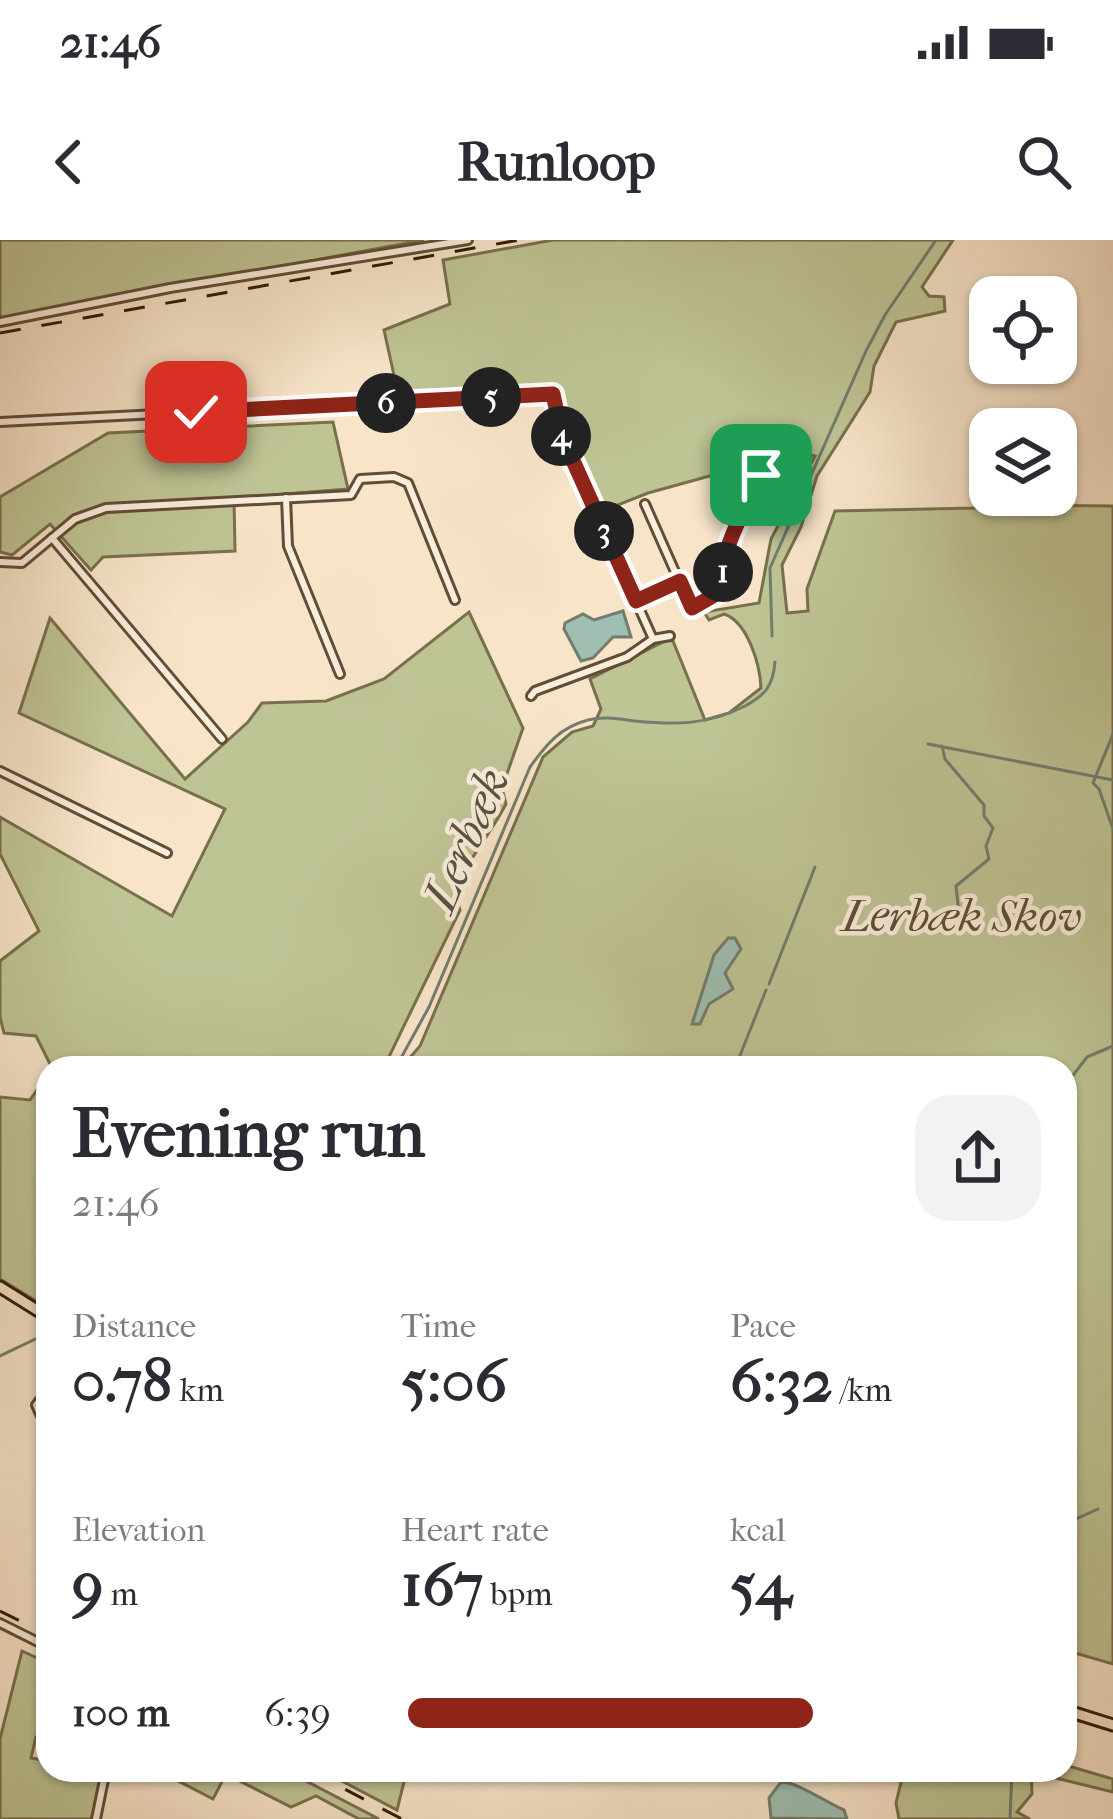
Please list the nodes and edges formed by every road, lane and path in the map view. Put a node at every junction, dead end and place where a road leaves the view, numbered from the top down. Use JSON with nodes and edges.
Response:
{"nodes":[{"id":1,"x":468,"y":240,"type":"edge"},
{"id":2,"x":0,"y":322,"type":"edge"},
{"id":3,"x":0,"y":422,"type":"edge"},
{"id":4,"x":761,"y":475,"type":"dead end"},
{"id":5,"x":286,"y":498,"type":"junction"},
{"id":6,"x":645,"y":505,"type":"dead end"},
{"id":7,"x":52,"y":538,"type":"junction"},
{"id":8,"x":0,"y":562,"type":"edge"},
{"id":9,"x":680,"y":581,"type":"junction"},
{"id":10,"x":455,"y":600,"type":"dead end"},
{"id":11,"x":636,"y":601,"type":"junction"},
{"id":12,"x":670,"y":636,"type":"dead end"},
{"id":13,"x":653,"y":639,"type":"junction"},
{"id":14,"x":340,"y":674,"type":"dead end"},
{"id":15,"x":531,"y":696,"type":"dead end"},
{"id":16,"x":222,"y":739,"type":"dead end"},
{"id":17,"x":0,"y":771,"type":"edge"},
{"id":18,"x":166,"y":853,"type":"dead end"},
{"id":19,"x":0,"y":1287,"type":"edge"},
{"id":20,"x":36,"y":1309,"type":"edge"},
{"id":21,"x":0,"y":1623,"type":"edge"},
{"id":22,"x":36,"y":1641,"type":"edge"},
{"id":23,"x":1077,"y":1714,"type":"edge"},
{"id":24,"x":1113,"y":1725,"type":"edge"},
{"id":25,"x":104,"y":1782,"type":"edge"},
{"id":26,"x":96,"y":1819,"type":"edge"}],
"edges":[{"from":1,"to":2,"type":"street"},
{"from":3,"to":11,"type":"street"},
{"from":4,"to":9,"type":"street"},
{"from":5,"to":7,"type":"street"},
{"from":5,"to":10,"type":"street"},
{"from":5,"to":14,"type":"street"},
{"from":6,"to":9,"type":"street"},
{"from":7,"to":8,"type":"street"},
{"from":7,"to":16,"type":"street"},
{"from":9,"to":11,"type":"street"},
{"from":11,"to":13,"type":"street"},
{"from":12,"to":13,"type":"street"},
{"from":13,"to":15,"type":"street"},
{"from":17,"to":18,"type":"street"},
{"from":19,"to":20,"type":"main road"},
{"from":21,"to":22,"type":"street"},
{"from":23,"to":24,"type":"main road"},
{"from":25,"to":26,"type":"street"}]}
